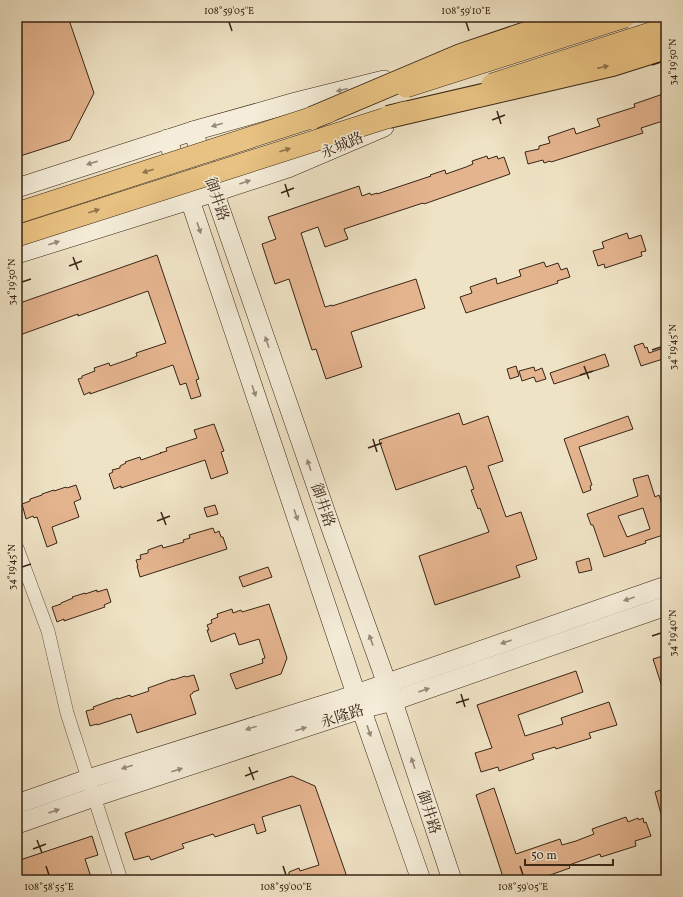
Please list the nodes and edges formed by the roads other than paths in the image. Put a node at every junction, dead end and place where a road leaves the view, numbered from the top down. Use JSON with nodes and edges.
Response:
{"nodes":[{"id":1,"x":574,"y":17,"type":"edge"},
{"id":2,"x":609,"y":17,"type":"edge"},
{"id":3,"x":625,"y":17,"type":"edge"},
{"id":4,"x":666,"y":28,"type":"edge"},
{"id":5,"x":666,"y":31,"type":"edge"},
{"id":6,"x":666,"y":48,"type":"edge"},
{"id":7,"x":388,"y":117,"type":"junction"},
{"id":8,"x":312,"y":118,"type":"junction"},
{"id":9,"x":193,"y":131,"type":"junction"},
{"id":10,"x":167,"y":139,"type":"junction"},
{"id":11,"x":17,"y":188,"type":"edge"},
{"id":12,"x":215,"y":192,"type":"junction"},
{"id":13,"x":190,"y":200,"type":"junction"},
{"id":14,"x":17,"y":213,"type":"edge"},
{"id":15,"x":17,"y":236,"type":"edge"},
{"id":16,"x":17,"y":254,"type":"edge"},
{"id":17,"x":17,"y":548,"type":"edge"},
{"id":18,"x":666,"y":586,"type":"edge"},
{"id":19,"x":666,"y":606,"type":"edge"},
{"id":20,"x":390,"y":692,"type":"junction"},
{"id":21,"x":359,"y":702,"type":"junction"},
{"id":22,"x":88,"y":779,"type":"junction"},
{"id":23,"x":94,"y":797,"type":"junction"},
{"id":24,"x":17,"y":804,"type":"edge"},
{"id":25,"x":17,"y":824,"type":"edge"},
{"id":26,"x":121,"y":880,"type":"edge"},
{"id":27,"x":421,"y":880,"type":"edge"},
{"id":28,"x":452,"y":880,"type":"edge"}],
"edges":[{"from":1,"to":8,"type":"highway","bridge":true},
{"from":2,"to":9,"type":"street","one_way":true},
{"from":3,"to":8,"type":"main road","bridge":true},
{"from":4,"to":7,"type":"main road","bridge":true},
{"from":12,"to":5,"type":"street","name":"永城路","one_way":true},
{"from":7,"to":6,"type":"highway","one_way":true,"bridge":true},
{"from":15,"to":7,"type":"main road","one_way":true,"bridge":true},
{"from":8,"to":14,"type":"main road","one_way":true,"bridge":true},
{"from":9,"to":10,"type":"street"},
{"from":9,"to":12,"type":"street","name":"御井路"},
{"from":10,"to":11,"type":"street","one_way":true},
{"from":10,"to":13,"type":"street","name":"御井路"},
{"from":12,"to":13,"type":"street","name":"永城路"},
{"from":20,"to":12,"type":"street","name":"御井路","one_way":true},
{"from":16,"to":13,"type":"street","name":"永城路","one_way":true},
{"from":13,"to":21,"type":"street","name":"御井路","one_way":true},
{"from":17,"to":22,"type":"street"},
{"from":18,"to":20,"type":"street","name":"永隆路","one_way":true},
{"from":20,"to":19,"type":"street","name":"永隆路","one_way":true},
{"from":20,"to":21,"type":"street","name":"永隆路"},
{"from":28,"to":20,"type":"street","name":"御井路","one_way":true},
{"from":21,"to":22,"type":"street","name":"永隆路","one_way":true},
{"from":23,"to":21,"type":"street","name":"永隆路","one_way":true},
{"from":21,"to":27,"type":"street","name":"御井路","one_way":true},
{"from":22,"to":23,"type":"street"},
{"from":22,"to":24,"type":"street","name":"永隆路"},
{"from":25,"to":23,"type":"street","name":"永隆路","one_way":true},
{"from":23,"to":26,"type":"street"}]}
